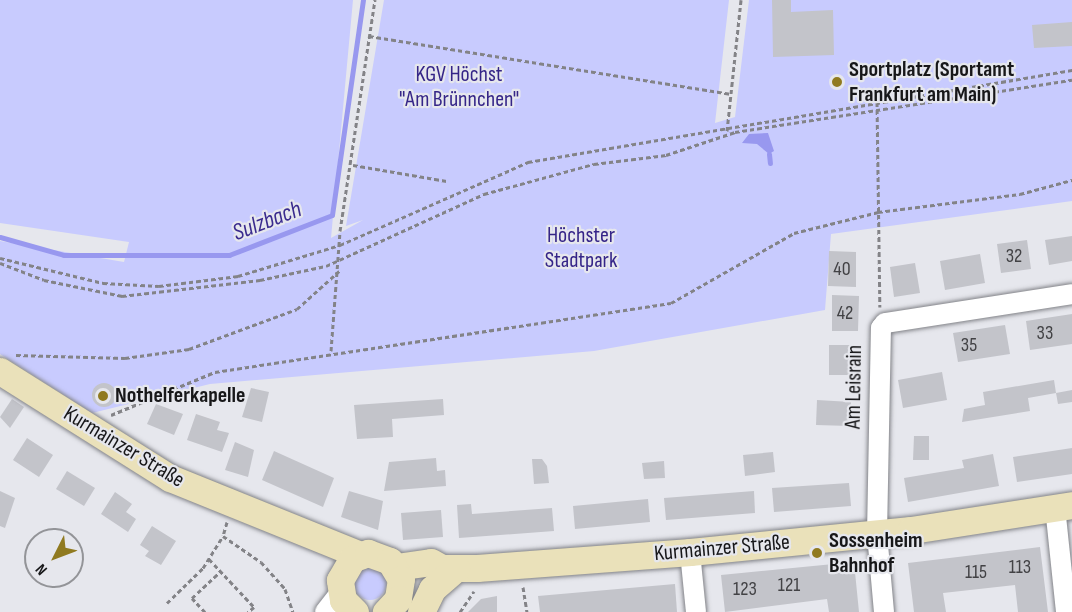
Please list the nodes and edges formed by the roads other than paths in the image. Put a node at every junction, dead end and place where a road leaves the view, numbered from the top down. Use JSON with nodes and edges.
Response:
{"nodes":[{"id":1,"x":1072,"y":294,"type":"edge"},
{"id":2,"x":3,"y":363,"type":"edge"},
{"id":3,"x":1064,"y":506,"type":"edge"},
{"id":4,"x":877,"y":534,"type":"junction"},
{"id":5,"x":320,"y":539,"type":"junction"},
{"id":6,"x":690,"y":552,"type":"junction"},
{"id":7,"x":361,"y":555,"type":"junction"},
{"id":8,"x":449,"y":568,"type":"junction"},
{"id":9,"x":400,"y":593,"type":"edge"},
{"id":10,"x":340,"y":598,"type":"edge"},
{"id":11,"x":421,"y":612,"type":"edge"},
{"id":12,"x":696,"y":612,"type":"edge"},
{"id":13,"x":884,"y":612,"type":"edge"},
{"id":14,"x":1066,"y":612,"type":"edge"}],
"edges":[{"from":1,"to":4,"type":"street","name":"Am Leisrain"},
{"from":2,"to":5,"type":"main road","name":"Kurmainzer Straße"},
{"from":3,"to":4,"type":"main road","name":"Kurmainzer Straße"},
{"from":3,"to":14,"type":"street"},
{"from":4,"to":6,"type":"main road","name":"Kurmainzer Straße"},
{"from":4,"to":13,"type":"street","name":"Am Leisrain"},
{"from":5,"to":7,"type":"main road","name":"Kurmainzer Straße"},
{"from":5,"to":10,"type":"main road"},
{"from":6,"to":8,"type":"main road","name":"Kurmainzer Straße"},
{"from":6,"to":12,"type":"street"},
{"from":7,"to":9,"type":"main road","name":"Kurmainzer Straße"},
{"from":7,"to":10,"type":"main road"},
{"from":8,"to":9,"type":"main road","name":"Kurmainzer Straße"},
{"from":8,"to":11,"type":"main road"}]}
